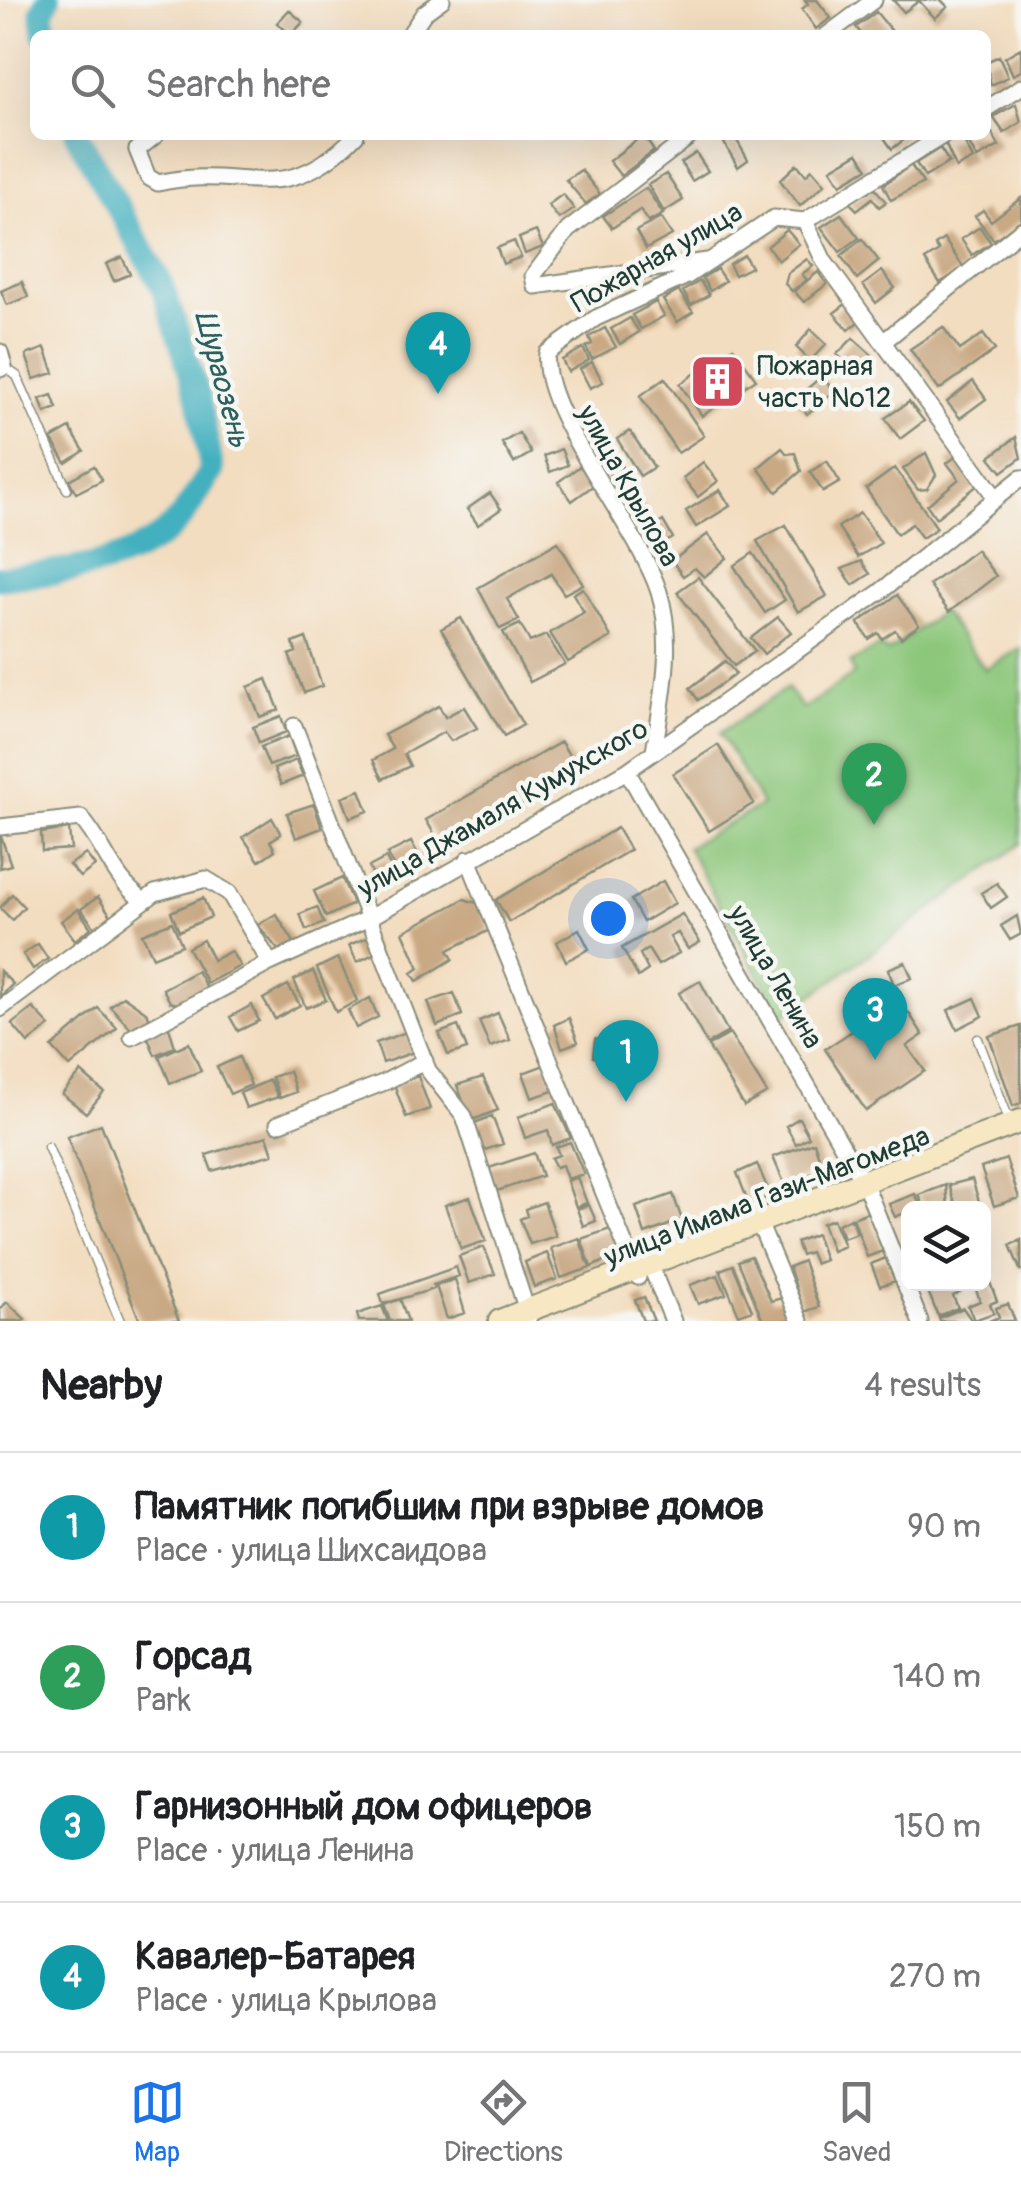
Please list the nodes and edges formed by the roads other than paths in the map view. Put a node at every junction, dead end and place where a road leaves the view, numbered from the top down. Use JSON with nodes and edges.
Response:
{"nodes":[{"id":1,"x":442,"y":0,"type":"edge"},
{"id":2,"x":874,"y":0,"type":"edge"},
{"id":3,"x":412,"y":30,"type":"edge"},
{"id":4,"x":834,"y":30,"type":"edge"},
{"id":5,"x":1021,"y":87,"type":"edge"},
{"id":6,"x":991,"y":105,"type":"edge"},
{"id":7,"x":149,"y":140,"type":"edge"},
{"id":8,"x":351,"y":140,"type":"edge"},
{"id":9,"x":685,"y":140,"type":"edge"},
{"id":10,"x":936,"y":140,"type":"edge"},
{"id":11,"x":805,"y":221,"type":"junction"},
{"id":12,"x":1021,"y":230,"type":"edge"},
{"id":13,"x":711,"y":260,"type":"junction"},
{"id":14,"x":883,"y":342,"type":"junction"},
{"id":15,"x":1,"y":362,"type":"edge"},
{"id":16,"x":546,"y":364,"type":"joint"},
{"id":17,"x":1021,"y":478,"type":"edge"},
{"id":18,"x":67,"y":488,"type":"dead end"},
{"id":19,"x":996,"y":498,"type":"junction"},
{"id":20,"x":294,"y":726,"type":"dead end"},
{"id":21,"x":654,"y":751,"type":"junction"},
{"id":22,"x":627,"y":770,"type":"junction"},
{"id":23,"x":0,"y":827,"type":"edge"},
{"id":24,"x":468,"y":859,"type":"junction"},
{"id":25,"x":144,"y":902,"type":"junction"},
{"id":26,"x":369,"y":918,"type":"junction"},
{"id":27,"x":270,"y":963,"type":"junction"},
{"id":28,"x":0,"y":1009,"type":"edge"},
{"id":29,"x":132,"y":1037,"type":"dead end"},
{"id":30,"x":978,"y":1039,"type":"dead end"},
{"id":31,"x":424,"y":1060,"type":"junction"},
{"id":32,"x":278,"y":1124,"type":"dead end"},
{"id":33,"x":1018,"y":1126,"type":"edge"},
{"id":34,"x":48,"y":1147,"type":"dead end"},
{"id":35,"x":864,"y":1185,"type":"junction"},
{"id":36,"x":762,"y":1230,"type":"junction"},
{"id":37,"x":642,"y":1272,"type":"junction"},
{"id":38,"x":531,"y":1318,"type":"edge"},
{"id":39,"x":120,"y":1321,"type":"edge"},
{"id":40,"x":500,"y":1321,"type":"edge"},
{"id":41,"x":673,"y":1321,"type":"edge"},
{"id":42,"x":800,"y":1321,"type":"edge"},
{"id":43,"x":920,"y":1321,"type":"edge"}],
"edges":[{"from":1,"to":3,"type":"street"},
{"from":2,"to":4,"type":"street"},
{"from":5,"to":6,"type":"street"},
{"from":7,"to":8,"type":"street"},
{"from":9,"to":13,"type":"street"},
{"from":10,"to":11,"type":"street"},
{"from":11,"to":13,"type":"street","name":"Пожарная улица"},
{"from":11,"to":14,"type":"street"},
{"from":12,"to":14,"type":"street"},
{"from":13,"to":16,"type":"street","name":"Пожарная улица"},
{"from":14,"to":19,"type":"street"},
{"from":15,"to":18,"type":"lane"},
{"from":16,"to":21,"type":"street","name":"улица Крылова"},
{"from":17,"to":19,"type":"street","name":"улица Джамаля Кумухского"},
{"from":19,"to":21,"type":"street","name":"улица Джамаля Кумухского"},
{"from":20,"to":26,"type":"street"},
{"from":21,"to":22,"type":"street","name":"улица Джамаля Кумухского"},
{"from":22,"to":24,"type":"street","name":"улица Джамаля Кумухского"},
{"from":22,"to":35,"type":"street","name":"улица Ленина"},
{"from":23,"to":25,"type":"street"},
{"from":24,"to":26,"type":"street","name":"улица Джамаля Кумухского"},
{"from":24,"to":37,"type":"street"},
{"from":25,"to":27,"type":"street"},
{"from":25,"to":28,"type":"street"},
{"from":26,"to":27,"type":"street","name":"улица Джамаля Кумухского"},
{"from":26,"to":31,"type":"street"},
{"from":27,"to":29,"type":"street","name":"улица Джамаля Кумухского"},
{"from":30,"to":33,"type":"lane"},
{"from":31,"to":32,"type":"street"},
{"from":31,"to":38,"type":"street"},
{"from":33,"to":35,"type":"main road"},
{"from":34,"to":39,"type":"lane"},
{"from":35,"to":36,"type":"main road","name":"улица Имама Гази-Магомеда"},
{"from":35,"to":37,"type":"main road"},
{"from":35,"to":43,"type":"street","name":"улица Ленина"},
{"from":36,"to":37,"type":"main road","name":"улица Имама Гази-Магомеда"},
{"from":36,"to":42,"type":"street"},
{"from":37,"to":38,"type":"main road"},
{"from":37,"to":41,"type":"street"},
{"from":38,"to":40,"type":"main road"}]}
